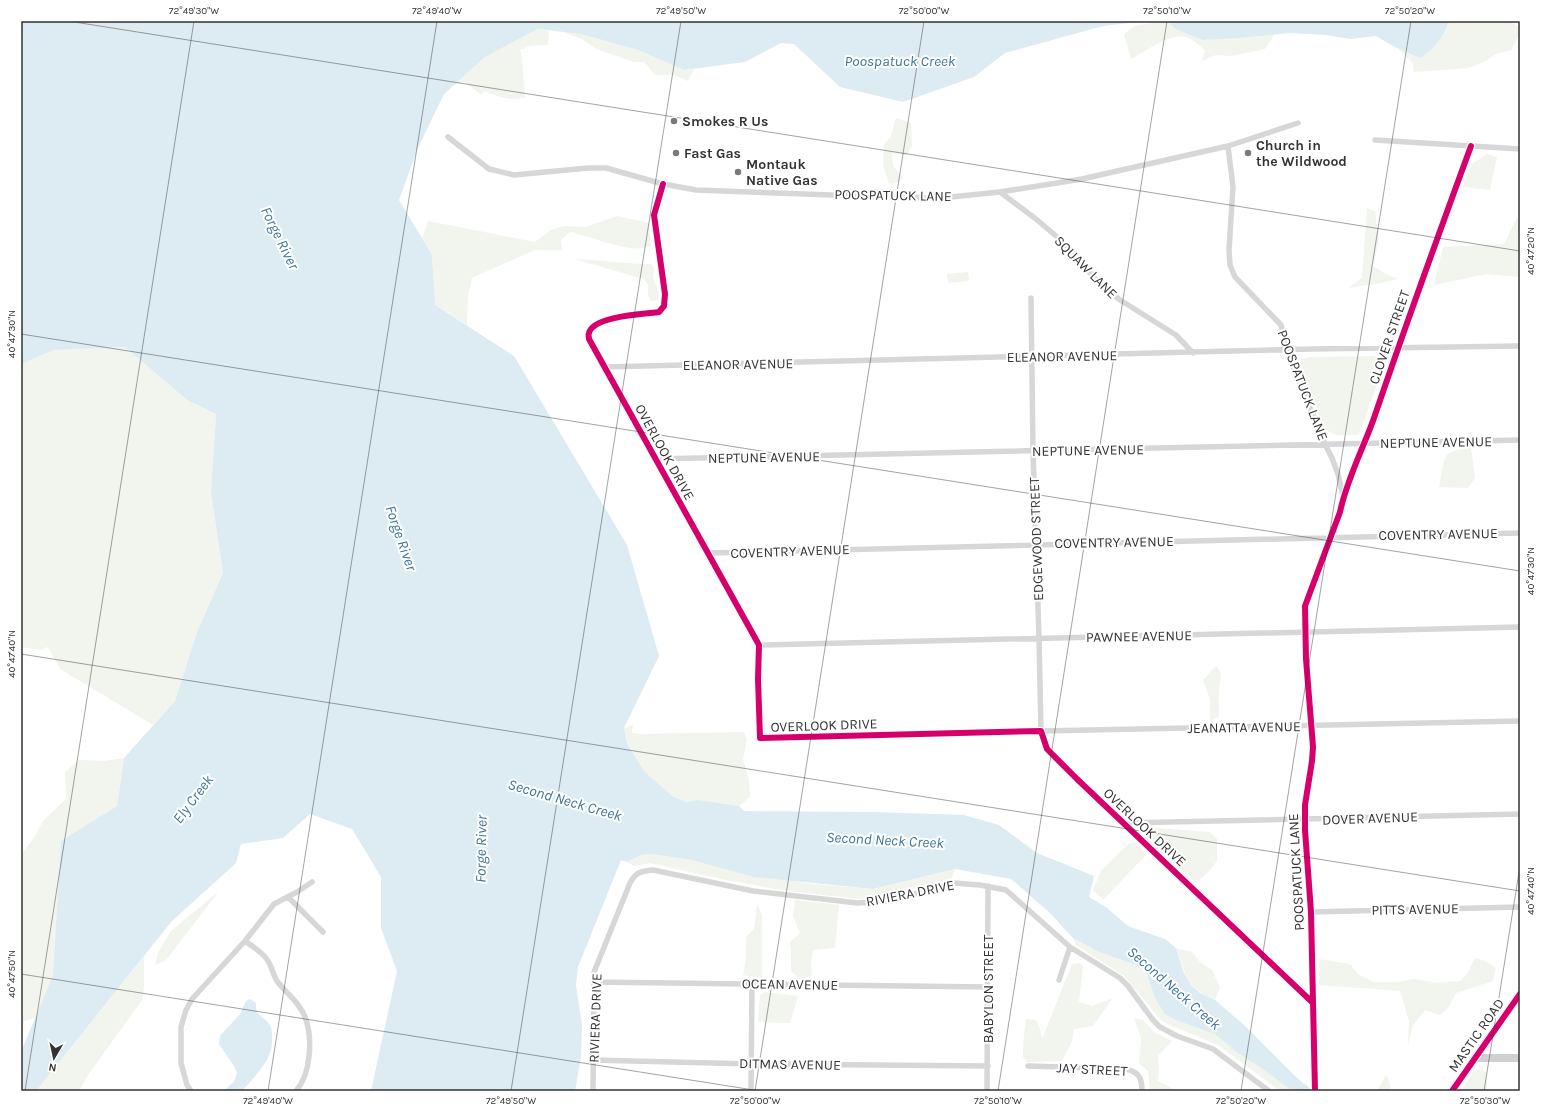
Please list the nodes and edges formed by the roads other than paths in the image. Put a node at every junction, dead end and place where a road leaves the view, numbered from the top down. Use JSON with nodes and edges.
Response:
{"nodes":[{"id":1,"x":1298,"y":123,"type":"dead end"},
{"id":2,"x":448,"y":137,"type":"dead end"},
{"id":3,"x":1376,"y":140,"type":"dead end"},
{"id":4,"x":1228,"y":146,"type":"junction"},
{"id":5,"x":1471,"y":146,"type":"junction"},
{"id":6,"x":1520,"y":149,"type":"edge"},
{"id":7,"x":663,"y":184,"type":"junction"},
{"id":8,"x":1000,"y":192,"type":"junction"},
{"id":9,"x":1030,"y":298,"type":"dead end"},
{"id":10,"x":1520,"y":346,"type":"edge"},
{"id":11,"x":1397,"y":348,"type":"junction"},
{"id":12,"x":1290,"y":351,"type":"junction"},
{"id":13,"x":1193,"y":353,"type":"junction"},
{"id":14,"x":1031,"y":357,"type":"junction"},
{"id":15,"x":604,"y":367,"type":"junction"},
{"id":16,"x":1520,"y":440,"type":"edge"},
{"id":17,"x":1365,"y":443,"type":"junction"},
{"id":18,"x":1325,"y":444,"type":"junction"},
{"id":19,"x":1033,"y":451,"type":"junction"},
{"id":20,"x":655,"y":459,"type":"junction"},
{"id":21,"x":1344,"y":496,"type":"junction"},
{"id":22,"x":1520,"y":532,"type":"edge"},
{"id":23,"x":1330,"y":537,"type":"junction"},
{"id":24,"x":1036,"y":544,"type":"junction"},
{"id":25,"x":709,"y":553,"type":"junction"},
{"id":26,"x":1520,"y":627,"type":"edge"},
{"id":27,"x":1306,"y":632,"type":"junction"},
{"id":28,"x":1039,"y":638,"type":"junction"},
{"id":29,"x":759,"y":645,"type":"junction"},
{"id":30,"x":1520,"y":721,"type":"edge"},
{"id":31,"x":1312,"y":725,"type":"junction"},
{"id":32,"x":1041,"y":731,"type":"junction"},
{"id":33,"x":1520,"y":814,"type":"edge"},
{"id":34,"x":1305,"y":820,"type":"junction"},
{"id":35,"x":1124,"y":823,"type":"junction"},
{"id":36,"x":312,"y":882,"type":"dead end"},
{"id":37,"x":988,"y":886,"type":"junction"},
{"id":38,"x":288,"y":897,"type":"junction"},
{"id":39,"x":1520,"y":907,"type":"edge"},
{"id":40,"x":1311,"y":912,"type":"junction"},
{"id":41,"x":323,"y":932,"type":"dead end"},
{"id":42,"x":245,"y":941,"type":"junction"},
{"id":43,"x":1070,"y":947,"type":"junction"},
{"id":44,"x":1059,"y":980,"type":"dead end"},
{"id":45,"x":593,"y":982,"type":"junction"},
{"id":46,"x":752,"y":984,"type":"junction"},
{"id":47,"x":988,"y":987,"type":"junction"},
{"id":48,"x":1520,"y":994,"type":"edge"},
{"id":49,"x":1312,"y":1002,"type":"junction"},
{"id":50,"x":1476,"y":1058,"type":"junction"},
{"id":51,"x":1520,"y":1058,"type":"edge"},
{"id":52,"x":593,"y":1060,"type":"junction"},
{"id":53,"x":752,"y":1064,"type":"junction"},
{"id":54,"x":988,"y":1066,"type":"junction"},
{"id":55,"x":1028,"y":1066,"type":"dead end"},
{"id":56,"x":191,"y":1091,"type":"edge"},
{"id":57,"x":296,"y":1091,"type":"edge"},
{"id":58,"x":593,"y":1091,"type":"edge"},
{"id":59,"x":751,"y":1091,"type":"edge"},
{"id":60,"x":987,"y":1091,"type":"edge"},
{"id":61,"x":1142,"y":1091,"type":"edge"},
{"id":62,"x":1269,"y":1091,"type":"edge"},
{"id":63,"x":1315,"y":1091,"type":"edge"},
{"id":64,"x":1452,"y":1091,"type":"edge"}],
"edges":[{"from":1,"to":4,"type":"street","name":"POOSPATUCK LANE"},
{"from":2,"to":7,"type":"street","name":"POOSPATUCK LANE"},
{"from":3,"to":5,"type":"street"},
{"from":4,"to":8,"type":"street","name":"POOSPATUCK LANE"},
{"from":4,"to":12,"type":"street","name":"POOSPATUCK LANE"},
{"from":5,"to":6,"type":"street"},
{"from":5,"to":11,"type":"street","name":"CLOVER STREET"},
{"from":7,"to":8,"type":"street","name":"POOSPATUCK LANE"},
{"from":7,"to":15,"type":"street","name":"OVERLOOK DRIVE"},
{"from":8,"to":13,"type":"street","name":"SQUAW LANE"},
{"from":9,"to":14,"type":"street","name":"EDGEWOOD STREET"},
{"from":10,"to":11,"type":"street","name":"ELEANOR AVENUE"},
{"from":11,"to":12,"type":"street","name":"ELEANOR AVENUE"},
{"from":11,"to":17,"type":"street","name":"CLOVER STREET"},
{"from":12,"to":13,"type":"street","name":"ELEANOR AVENUE"},
{"from":12,"to":18,"type":"street","name":"POOSPATUCK LANE"},
{"from":13,"to":14,"type":"street","name":"ELEANOR AVENUE"},
{"from":14,"to":15,"type":"street","name":"ELEANOR AVENUE"},
{"from":14,"to":19,"type":"street","name":"EDGEWOOD STREET"},
{"from":15,"to":20,"type":"street","name":"OVERLOOK DRIVE"},
{"from":16,"to":17,"type":"street","name":"NEPTUNE AVENUE"},
{"from":17,"to":18,"type":"street","name":"NEPTUNE AVENUE"},
{"from":17,"to":21,"type":"street","name":"CLOVER STREET"},
{"from":18,"to":19,"type":"street","name":"NEPTUNE AVENUE"},
{"from":18,"to":21,"type":"street","name":"POOSPATUCK LANE"},
{"from":19,"to":20,"type":"street","name":"NEPTUNE AVENUE"},
{"from":19,"to":24,"type":"street","name":"EDGEWOOD STREET"},
{"from":20,"to":25,"type":"street","name":"OVERLOOK DRIVE"},
{"from":21,"to":23,"type":"street","name":"CLOVER STREET"},
{"from":22,"to":23,"type":"street","name":"COVENTRY AVENUE"},
{"from":23,"to":24,"type":"street","name":"COVENTRY AVENUE"},
{"from":23,"to":27,"type":"street","name":"POOSPATUCK LANE"},
{"from":24,"to":25,"type":"street","name":"COVENTRY AVENUE"},
{"from":24,"to":28,"type":"street","name":"EDGEWOOD STREET"},
{"from":25,"to":29,"type":"street","name":"OVERLOOK DRIVE"},
{"from":26,"to":27,"type":"street","name":"PAWNEE AVENUE"},
{"from":27,"to":28,"type":"street","name":"PAWNEE AVENUE"},
{"from":27,"to":31,"type":"street","name":"POOSPATUCK LANE"},
{"from":28,"to":29,"type":"street","name":"PAWNEE AVENUE"},
{"from":28,"to":32,"type":"street","name":"EDGEWOOD STREET"},
{"from":29,"to":32,"type":"street","name":"OVERLOOK DRIVE"},
{"from":30,"to":31,"type":"street","name":"JEANATTA AVENUE"},
{"from":31,"to":32,"type":"street","name":"JEANATTA AVENUE"},
{"from":31,"to":34,"type":"street","name":"POOSPATUCK LANE"},
{"from":32,"to":35,"type":"street","name":"OVERLOOK DRIVE"},
{"from":33,"to":34,"type":"street","name":"DOVER AVENUE"},
{"from":34,"to":35,"type":"street","name":"DOVER AVENUE"},
{"from":34,"to":40,"type":"street","name":"POOSPATUCK LANE"},
{"from":35,"to":49,"type":"street","name":"OVERLOOK DRIVE"},
{"from":36,"to":38,"type":"street"},
{"from":37,"to":43,"type":"street","name":"RIVIERA DRIVE"},
{"from":37,"to":45,"type":"street","name":"RIVIERA DRIVE"},
{"from":37,"to":47,"type":"street","name":"BABYLON STREET"},
{"from":38,"to":41,"type":"street"},
{"from":38,"to":42,"type":"street"},
{"from":39,"to":40,"type":"street","name":"PITTS AVENUE"},
{"from":40,"to":49,"type":"street","name":"POOSPATUCK LANE"},
{"from":42,"to":56,"type":"street"},
{"from":42,"to":57,"type":"street"},
{"from":43,"to":44,"type":"street"},
{"from":43,"to":62,"type":"street","name":"RIVIERA DRIVE"},
{"from":45,"to":46,"type":"street","name":"OCEAN AVENUE"},
{"from":45,"to":52,"type":"street","name":"RIVIERA DRIVE"},
{"from":46,"to":47,"type":"street","name":"OCEAN AVENUE"},
{"from":46,"to":53,"type":"street"},
{"from":47,"to":54,"type":"street","name":"BABYLON STREET"},
{"from":48,"to":50,"type":"main road","name":"MASTIC ROAD"},
{"from":49,"to":63,"type":"street","name":"POOSPATUCK LANE"},
{"from":50,"to":51,"type":"main road"},
{"from":50,"to":64,"type":"main road","name":"MASTIC ROAD"},
{"from":52,"to":53,"type":"street","name":"DITMAS AVENUE"},
{"from":52,"to":58,"type":"street","name":"RIVIERA DRIVE"},
{"from":53,"to":54,"type":"street","name":"DITMAS AVENUE"},
{"from":53,"to":59,"type":"street"},
{"from":54,"to":60,"type":"street","name":"BABYLON STREET"},
{"from":55,"to":61,"type":"street","name":"JAY STREET"}]}
